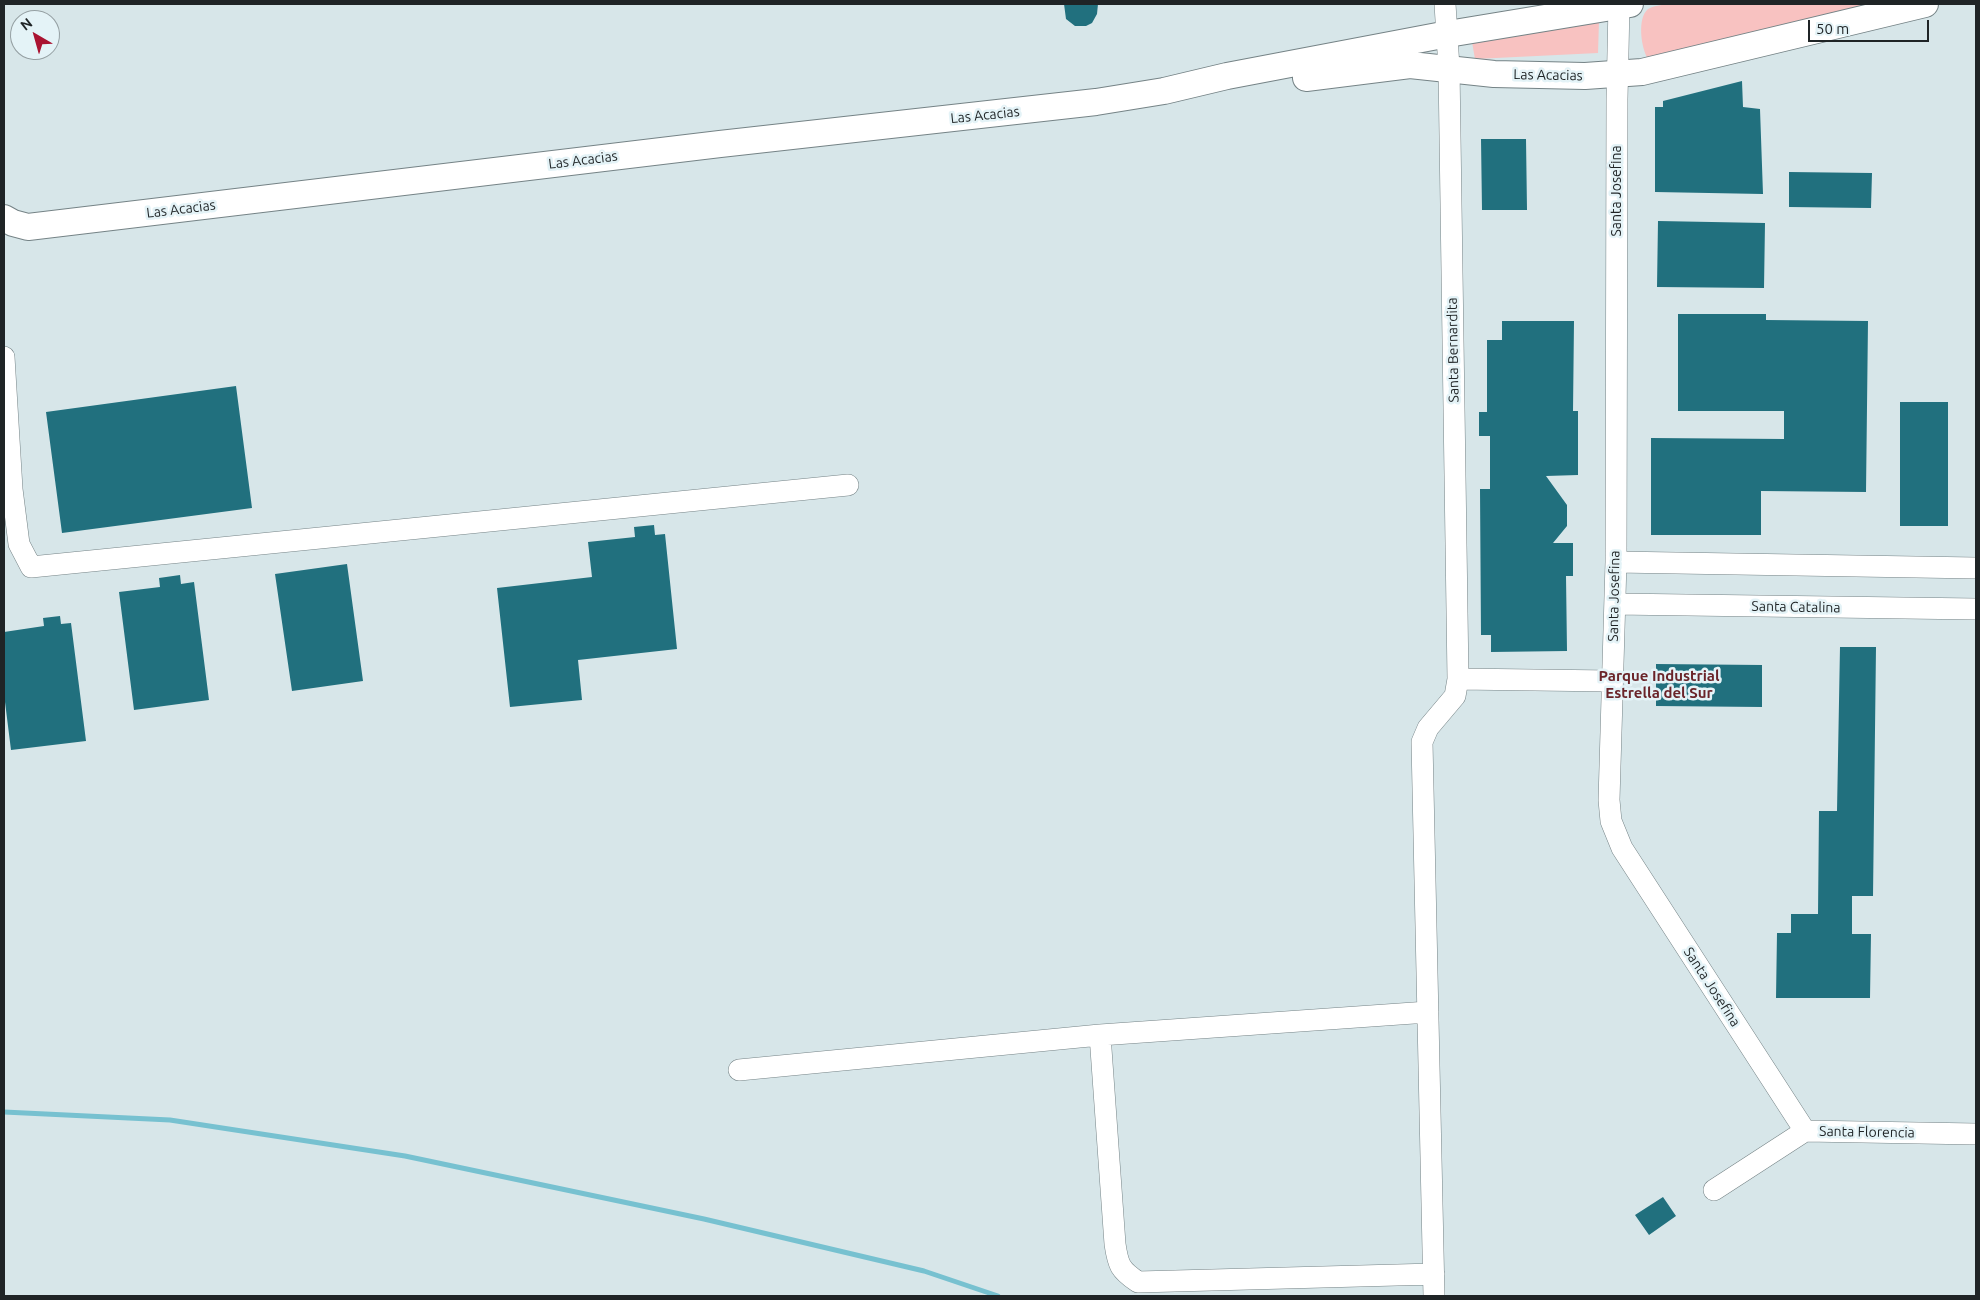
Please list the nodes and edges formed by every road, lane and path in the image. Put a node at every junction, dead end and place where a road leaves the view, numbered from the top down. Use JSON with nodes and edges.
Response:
{"nodes":[{"id":1,"x":1445,"y":4,"type":"edge"},
{"id":2,"x":1926,"y":4,"type":"edge"},
{"id":3,"x":1622,"y":5,"type":"edge"},
{"id":4,"x":1448,"y":34,"type":"junction"},
{"id":5,"x":1449,"y":68,"type":"junction"},
{"id":6,"x":1617,"y":75,"type":"junction"},
{"id":7,"x":1164,"y":91,"type":"junction"},
{"id":8,"x":4,"y":218,"type":"edge"},
{"id":9,"x":4,"y":357,"type":"edge"},
{"id":10,"x":848,"y":485,"type":"dead end"},
{"id":11,"x":8,"y":492,"type":"edge"},
{"id":12,"x":1616,"y":562,"type":"junction"},
{"id":13,"x":1976,"y":568,"type":"edge"},
{"id":14,"x":1615,"y":604,"type":"junction"},
{"id":15,"x":1976,"y":609,"type":"edge"},
{"id":16,"x":1612,"y":681,"type":"junction"},
{"id":17,"x":1457,"y":688,"type":"junction"},
{"id":18,"x":1428,"y":1012,"type":"junction"},
{"id":19,"x":1100,"y":1035,"type":"junction"},
{"id":20,"x":739,"y":1070,"type":"dead end"},
{"id":21,"x":1805,"y":1131,"type":"junction"},
{"id":22,"x":1976,"y":1134,"type":"edge"},
{"id":23,"x":1714,"y":1190,"type":"dead end"},
{"id":24,"x":1434,"y":1274,"type":"junction"},
{"id":25,"x":1434,"y":1296,"type":"edge"}],
"edges":[{"from":1,"to":4,"type":"street","name":"Santa Bernardita"},
{"from":2,"to":6,"type":"main road","name":"Las Acacias"},
{"from":3,"to":4,"type":"main road","name":"Las Acacias"},
{"from":3,"to":6,"type":"street","name":"Santa Josefina"},
{"from":4,"to":5,"type":"street","name":"Santa Bernardita"},
{"from":4,"to":7,"type":"main road","name":"Las Acacias"},
{"from":5,"to":6,"type":"main road","name":"Las Acacias"},
{"from":5,"to":7,"type":"main road","name":"Las Acacias"},
{"from":5,"to":17,"type":"street","name":"Santa Bernardita"},
{"from":6,"to":12,"type":"street","name":"Santa Josefina"},
{"from":7,"to":8,"type":"main road","name":"Las Acacias"},
{"from":9,"to":11,"type":"street"},
{"from":10,"to":11,"type":"street"},
{"from":12,"to":13,"type":"street"},
{"from":12,"to":14,"type":"street","name":"Santa Josefina"},
{"from":14,"to":15,"type":"street","name":"Santa Catalina"},
{"from":14,"to":16,"type":"street","name":"Santa Josefina"},
{"from":16,"to":17,"type":"street"},
{"from":16,"to":21,"type":"street","name":"Santa Josefina"},
{"from":17,"to":18,"type":"street"},
{"from":18,"to":19,"type":"street"},
{"from":18,"to":24,"type":"street"},
{"from":19,"to":20,"type":"street"},
{"from":19,"to":24,"type":"street"},
{"from":21,"to":22,"type":"street","name":"Santa Florencia"},
{"from":21,"to":23,"type":"street","name":"Santa Florencia"},
{"from":24,"to":25,"type":"street"}]}
